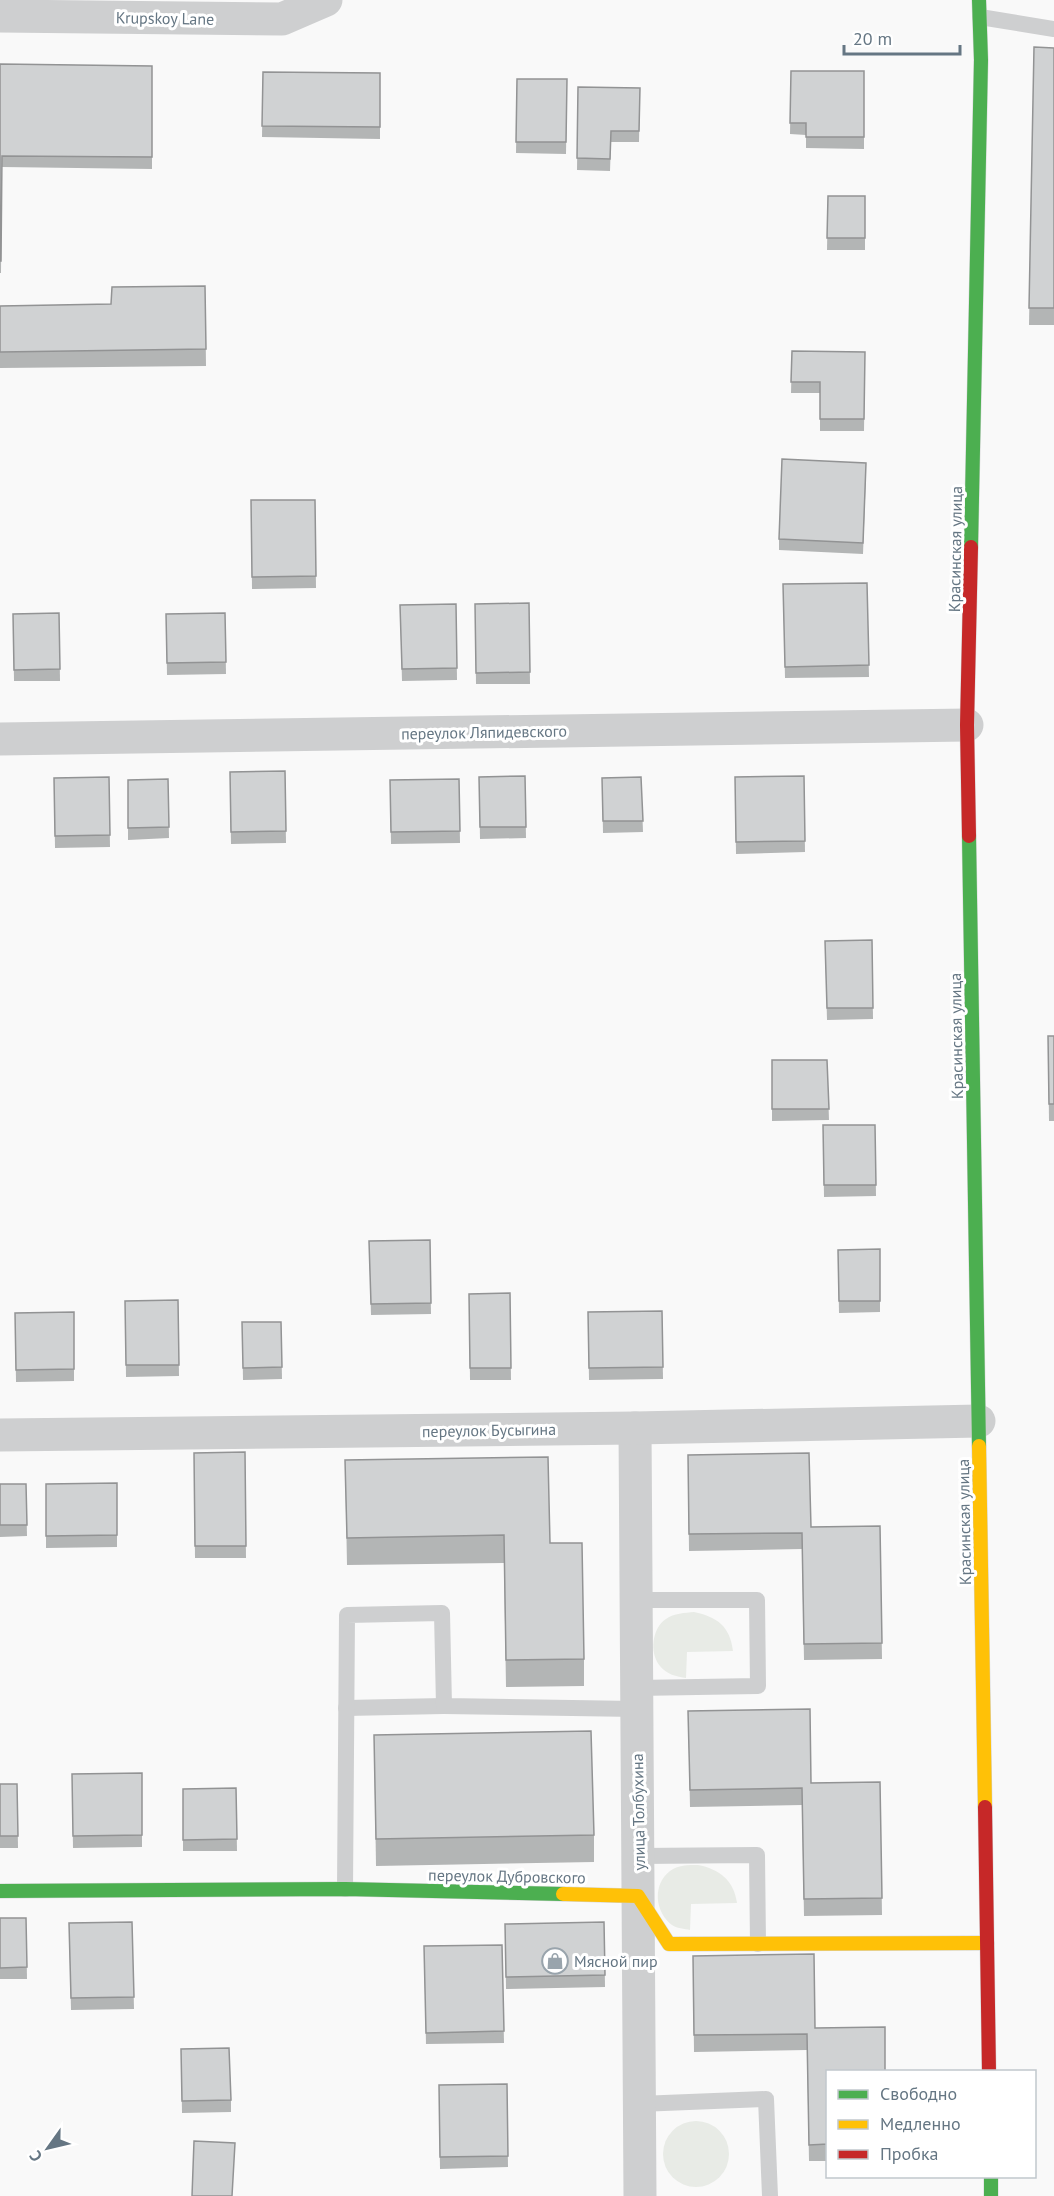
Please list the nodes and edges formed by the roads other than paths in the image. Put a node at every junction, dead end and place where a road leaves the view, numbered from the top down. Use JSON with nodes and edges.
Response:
{"nodes":[{"id":1,"x":326,"y":0,"type":"edge"},
{"id":2,"x":980,"y":8,"type":"edge"},
{"id":3,"x":0,"y":16,"type":"edge"},
{"id":4,"x":1054,"y":29,"type":"edge"},
{"id":5,"x":967,"y":725,"type":"junction"},
{"id":6,"x":0,"y":740,"type":"edge"},
{"id":7,"x":979,"y":1421,"type":"junction"},
{"id":8,"x":635,"y":1428,"type":"junction"},
{"id":9,"x":0,"y":1435,"type":"edge"},
{"id":10,"x":637,"y":1600,"type":"junction"},
{"id":11,"x":636,"y":1698,"type":"junction"},
{"id":12,"x":444,"y":1706,"type":"junction"},
{"id":13,"x":346,"y":1708,"type":"junction"},
{"id":14,"x":639,"y":1856,"type":"junction"},
{"id":15,"x":345,"y":1889,"type":"junction"},
{"id":16,"x":0,"y":1891,"type":"edge"},
{"id":17,"x":638,"y":1896,"type":"junction"},
{"id":18,"x":987,"y":1943,"type":"junction"},
{"id":19,"x":758,"y":1944,"type":"junction"},
{"id":20,"x":989,"y":2070,"type":"edge"},
{"id":21,"x":639,"y":2104,"type":"junction"},
{"id":22,"x":991,"y":2178,"type":"edge"},
{"id":23,"x":640,"y":2196,"type":"edge"},
{"id":24,"x":770,"y":2196,"type":"edge"},
{"id":25,"x":991,"y":2196,"type":"edge"}],
"edges":[{"from":1,"to":3,"type":"street","name":"Krupskoy Lane"},
{"from":2,"to":4,"type":"lane"},
{"from":2,"to":5,"type":"street","name":"Красинская улица"},
{"from":5,"to":6,"type":"street","name":"переулок Ляпидевского"},
{"from":5,"to":7,"type":"street","name":"Красинская улица"},
{"from":7,"to":8,"type":"street","name":"переулок Бусыгина"},
{"from":7,"to":18,"type":"street","name":"Красинская улица"},
{"from":8,"to":9,"type":"street","name":"переулок Бусыгина"},
{"from":8,"to":10,"type":"street","name":"улица Толбухина"},
{"from":10,"to":11,"type":"street","name":"улица Толбухина"},
{"from":10,"to":11,"type":"lane"},
{"from":11,"to":12,"type":"lane"},
{"from":11,"to":14,"type":"street","name":"улица Толбухина"},
{"from":12,"to":13,"type":"lane"},
{"from":12,"to":13,"type":"lane"},
{"from":13,"to":15,"type":"lane"},
{"from":14,"to":17,"type":"street","name":"улица Толбухина"},
{"from":14,"to":19,"type":"lane"},
{"from":15,"to":16,"type":"street","name":"переулок Дубровского"},
{"from":15,"to":17,"type":"street","name":"переулок Дубровского"},
{"from":17,"to":19,"type":"street"},
{"from":17,"to":21,"type":"street","name":"улица Толбухина"},
{"from":18,"to":19,"type":"street"},
{"from":18,"to":20,"type":"street","name":"Красинская улица"},
{"from":21,"to":23,"type":"street","name":"улица Толбухина"},
{"from":21,"to":24,"type":"lane"},
{"from":22,"to":25,"type":"street"}]}
